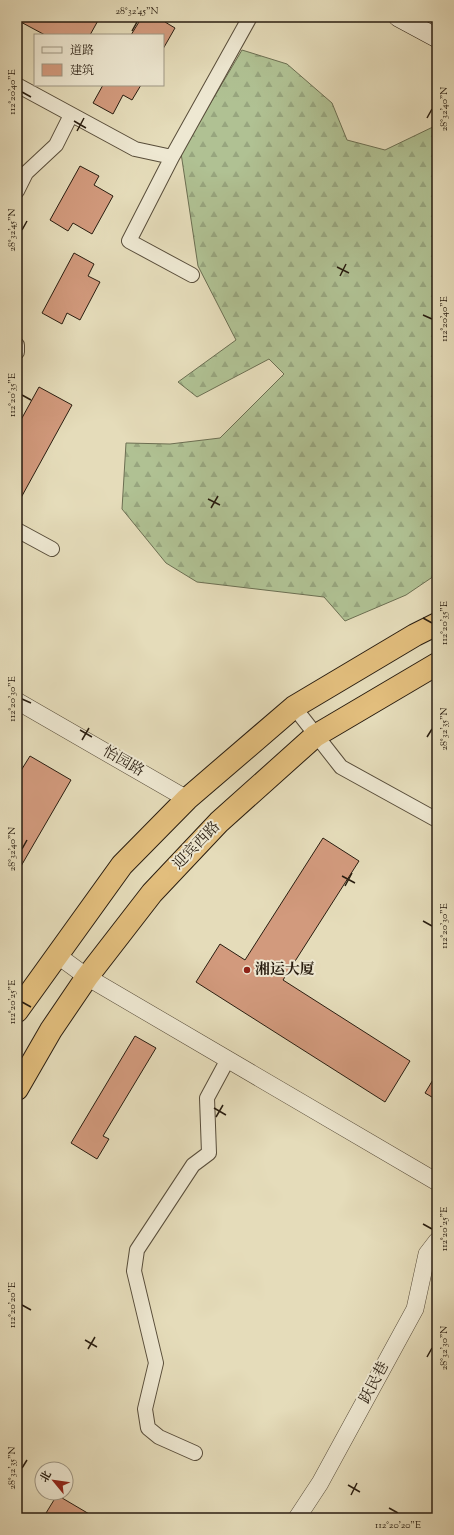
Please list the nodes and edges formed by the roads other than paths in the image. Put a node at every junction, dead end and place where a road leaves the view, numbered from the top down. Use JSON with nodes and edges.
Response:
{"nodes":[{"id":1,"x":250,"y":17,"type":"edge"},
{"id":2,"x":398,"y":17,"type":"edge"},
{"id":3,"x":437,"y":38,"type":"edge"},
{"id":4,"x":17,"y":85,"type":"edge"},
{"id":5,"x":71,"y":115,"type":"junction"},
{"id":6,"x":172,"y":157,"type":"junction"},
{"id":7,"x":17,"y":191,"type":"edge"},
{"id":8,"x":192,"y":275,"type":"dead end"},
{"id":9,"x":17,"y":345,"type":"edge"},
{"id":10,"x":17,"y":352,"type":"edge"},
{"id":11,"x":17,"y":530,"type":"edge"},
{"id":12,"x":52,"y":549,"type":"dead end"},
{"id":13,"x":437,"y":624,"type":"edge"},
{"id":14,"x":437,"y":664,"type":"edge"},
{"id":15,"x":17,"y":701,"type":"edge"},
{"id":16,"x":294,"y":707,"type":"junction"},
{"id":17,"x":315,"y":736,"type":"junction"},
{"id":18,"x":187,"y":799,"type":"junction"},
{"id":19,"x":437,"y":820,"type":"edge"},
{"id":20,"x":57,"y":955,"type":"junction"},
{"id":21,"x":88,"y":977,"type":"junction"},
{"id":22,"x":17,"y":1011,"type":"edge"},
{"id":23,"x":228,"y":1059,"type":"junction"},
{"id":24,"x":17,"y":1090,"type":"edge"},
{"id":25,"x":437,"y":1182,"type":"edge"},
{"id":26,"x":437,"y":1241,"type":"edge"},
{"id":27,"x":196,"y":1453,"type":"dead end"},
{"id":28,"x":297,"y":1518,"type":"edge"}],
"edges":[{"from":1,"to":6,"type":"street"},
{"from":2,"to":3,"type":"main road"},
{"from":4,"to":5,"type":"street"},
{"from":5,"to":6,"type":"street"},
{"from":5,"to":7,"type":"street"},
{"from":6,"to":8,"type":"street"},
{"from":9,"to":10,"type":"street"},
{"from":11,"to":12,"type":"street"},
{"from":13,"to":16,"type":"highway"},
{"from":14,"to":17,"type":"highway","name":"迎宾西路"},
{"from":15,"to":18,"type":"street","name":"怡园路"},
{"from":16,"to":17,"type":"street"},
{"from":16,"to":18,"type":"highway"},
{"from":17,"to":19,"type":"street"},
{"from":17,"to":21,"type":"highway","name":"迎宾西路"},
{"from":18,"to":20,"type":"highway"},
{"from":20,"to":21,"type":"street"},
{"from":20,"to":22,"type":"highway"},
{"from":21,"to":23,"type":"street"},
{"from":21,"to":24,"type":"highway","name":"迎宾西路"},
{"from":23,"to":25,"type":"street"},
{"from":23,"to":27,"type":"street"},
{"from":26,"to":28,"type":"street","name":"跃民巷"}]}
